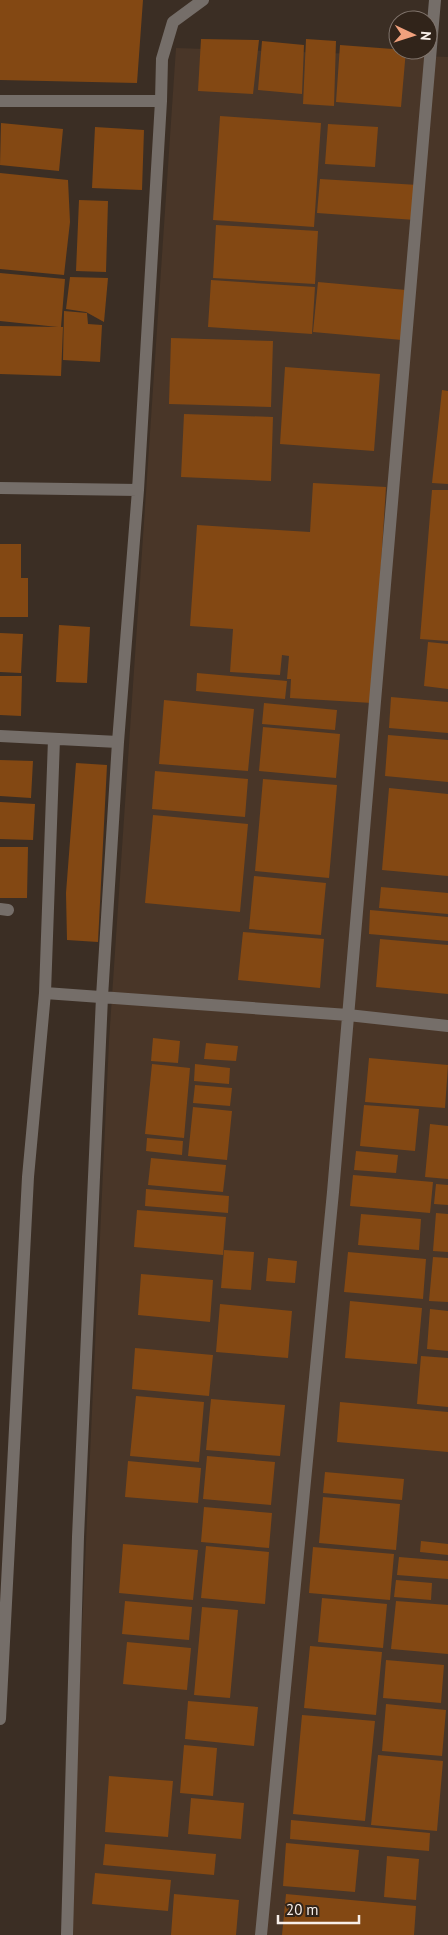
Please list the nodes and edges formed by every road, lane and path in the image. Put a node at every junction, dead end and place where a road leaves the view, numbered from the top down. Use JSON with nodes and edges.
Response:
{"nodes":[{"id":1,"x":203,"y":0,"type":"edge"},
{"id":2,"x":435,"y":0,"type":"edge"},
{"id":3,"x":0,"y":101,"type":"edge"},
{"id":4,"x":161,"y":101,"type":"junction"},
{"id":5,"x":0,"y":488,"type":"edge"},
{"id":6,"x":138,"y":490,"type":"junction"},
{"id":7,"x":0,"y":736,"type":"edge"},
{"id":8,"x":54,"y":739,"type":"junction"},
{"id":9,"x":118,"y":742,"type":"junction"},
{"id":10,"x":45,"y":993,"type":"junction"},
{"id":11,"x":102,"y":997,"type":"junction"},
{"id":12,"x":348,"y":1015,"type":"junction"},
{"id":13,"x":448,"y":1026,"type":"edge"},
{"id":14,"x":0,"y":1718,"type":"edge"},
{"id":15,"x":67,"y":1935,"type":"edge"},
{"id":16,"x":261,"y":1935,"type":"edge"}],
"edges":[{"from":1,"to":4,"type":"street"},
{"from":2,"to":12,"type":"street"},
{"from":3,"to":4,"type":"street"},
{"from":4,"to":6,"type":"street"},
{"from":5,"to":6,"type":"street"},
{"from":6,"to":9,"type":"street"},
{"from":7,"to":8,"type":"street"},
{"from":8,"to":9,"type":"street"},
{"from":8,"to":10,"type":"street"},
{"from":9,"to":11,"type":"street"},
{"from":10,"to":11,"type":"street"},
{"from":10,"to":14,"type":"street"},
{"from":11,"to":12,"type":"street"},
{"from":11,"to":15,"type":"street"},
{"from":12,"to":13,"type":"street"},
{"from":12,"to":16,"type":"street"}]}
